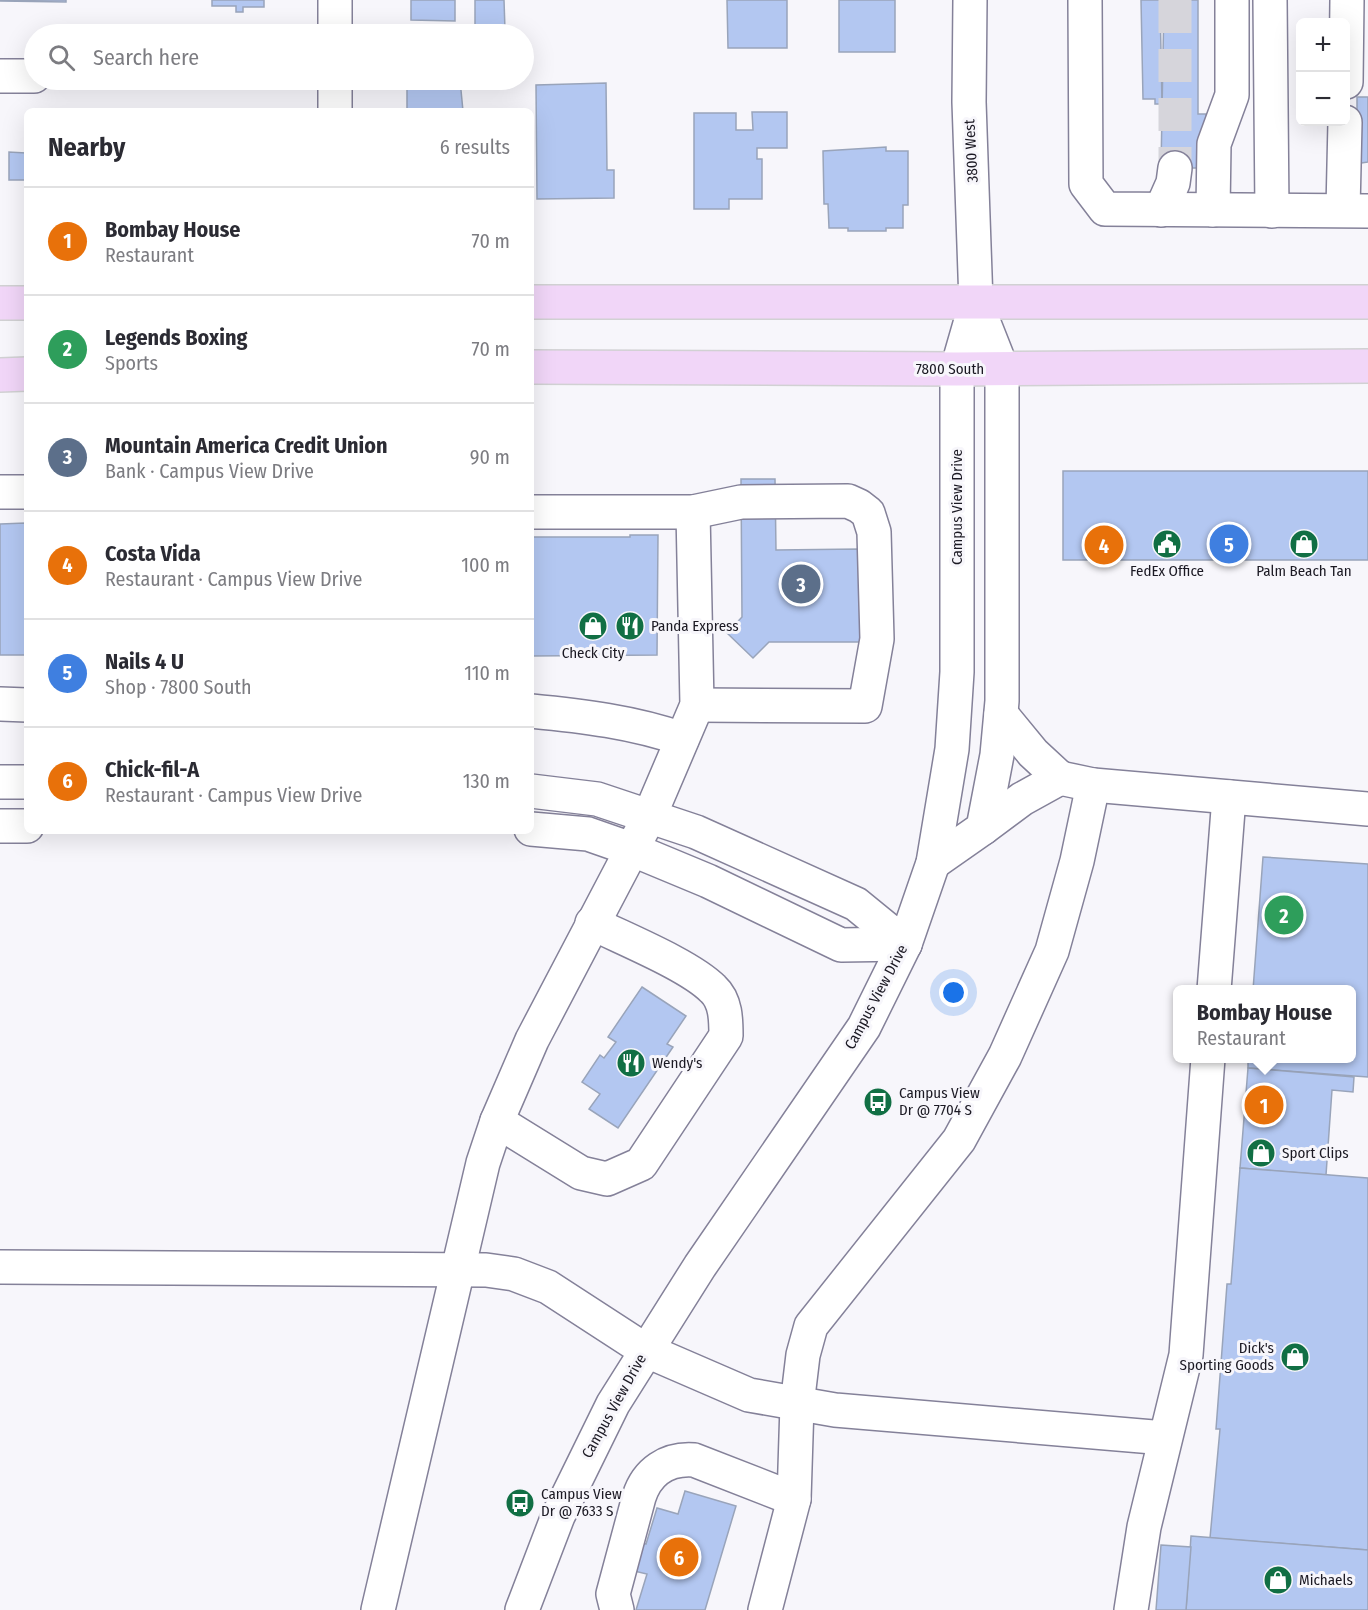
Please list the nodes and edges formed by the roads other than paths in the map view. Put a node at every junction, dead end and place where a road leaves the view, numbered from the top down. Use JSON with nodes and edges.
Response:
{"nodes":[{"id":1,"x":334,"y":0,"type":"edge"},
{"id":2,"x":970,"y":0,"type":"edge"},
{"id":3,"x":1085,"y":0,"type":"edge"},
{"id":4,"x":1232,"y":0,"type":"edge"},
{"id":5,"x":1270,"y":0,"type":"edge"},
{"id":6,"x":1347,"y":0,"type":"edge"},
{"id":7,"x":335,"y":24,"type":"edge"},
{"id":8,"x":1346,"y":72,"type":"edge"},
{"id":9,"x":0,"y":76,"type":"edge"},
{"id":10,"x":24,"y":76,"type":"edge"},
{"id":11,"x":335,"y":90,"type":"edge"},
{"id":12,"x":335,"y":108,"type":"edge"},
{"id":13,"x":1346,"y":126,"type":"edge"},
{"id":14,"x":1175,"y":168,"type":"tunnel mouth"},
{"id":15,"x":1161,"y":210,"type":"junction"},
{"id":16,"x":1213,"y":210,"type":"junction"},
{"id":17,"x":1356,"y":210,"type":"edge"},
{"id":18,"x":1272,"y":211,"type":"junction"},
{"id":19,"x":534,"y":302,"type":"edge"},
{"id":20,"x":1368,"y":302,"type":"edge"},
{"id":21,"x":0,"y":303,"type":"edge"},
{"id":22,"x":24,"y":303,"type":"edge"},
{"id":23,"x":976,"y":303,"type":"junction"},
{"id":24,"x":1368,"y":366,"type":"edge"},
{"id":25,"x":534,"y":367,"type":"edge"},
{"id":26,"x":957,"y":369,"type":"junction"},
{"id":27,"x":1002,"y":369,"type":"junction"},
{"id":28,"x":24,"y":374,"type":"edge"},
{"id":29,"x":0,"y":375,"type":"edge"},
{"id":30,"x":0,"y":492,"type":"edge"},
{"id":31,"x":24,"y":492,"type":"edge"},
{"id":32,"x":534,"y":512,"type":"edge"},
{"id":33,"x":693,"y":512,"type":"junction"},
{"id":34,"x":0,"y":704,"type":"edge"},
{"id":35,"x":24,"y":705,"type":"edge"},
{"id":36,"x":697,"y":705,"type":"junction"},
{"id":37,"x":534,"y":711,"type":"edge"},
{"id":38,"x":1001,"y":714,"type":"junction"},
{"id":39,"x":682,"y":739,"type":"junction"},
{"id":40,"x":1060,"y":778,"type":"junction"},
{"id":41,"x":0,"y":782,"type":"edge"},
{"id":42,"x":24,"y":783,"type":"edge"},
{"id":43,"x":1093,"y":785,"type":"junction"},
{"id":44,"x":534,"y":790,"type":"edge"},
{"id":45,"x":1229,"y":797,"type":"junction"},
{"id":46,"x":1368,"y":808,"type":"edge"},
{"id":47,"x":650,"y":815,"type":"junction"},
{"id":48,"x":0,"y":826,"type":"edge"},
{"id":49,"x":24,"y":826,"type":"edge"},
{"id":50,"x":983,"y":828,"type":"junction"},
{"id":51,"x":534,"y":829,"type":"edge"},
{"id":52,"x":631,"y":849,"type":"junction"},
{"id":53,"x":933,"y":863,"type":"junction"},
{"id":54,"x":592,"y":923,"type":"junction"},
{"id":55,"x":905,"y":944,"type":"junction"},
{"id":56,"x":1214,"y":985,"type":"edge"},
{"id":57,"x":1208,"y":1063,"type":"edge"},
{"id":58,"x":497,"y":1121,"type":"junction"},
{"id":59,"x":0,"y":1267,"type":"edge"},
{"id":60,"x":459,"y":1270,"type":"junction"},
{"id":61,"x":645,"y":1350,"type":"junction"},
{"id":62,"x":797,"y":1405,"type":"junction"},
{"id":63,"x":1166,"y":1438,"type":"junction"},
{"id":64,"x":794,"y":1499,"type":"junction"},
{"id":65,"x":378,"y":1610,"type":"edge"},
{"id":66,"x":522,"y":1610,"type":"edge"},
{"id":67,"x":617,"y":1610,"type":"edge"},
{"id":68,"x":765,"y":1610,"type":"edge"},
{"id":69,"x":1131,"y":1610,"type":"edge"}],
"edges":[{"from":1,"to":7,"type":"street"},
{"from":2,"to":23,"type":"street","name":"3800 West"},
{"from":3,"to":15,"type":"street"},
{"from":4,"to":16,"type":"street"},
{"from":5,"to":18,"type":"street"},
{"from":6,"to":8,"type":"street"},
{"from":9,"to":10,"type":"street"},
{"from":11,"to":12,"type":"street"},
{"from":13,"to":17,"type":"street"},
{"from":14,"to":15,"type":"street"},
{"from":15,"to":16,"type":"street"},
{"from":16,"to":18,"type":"street"},
{"from":17,"to":18,"type":"street"},
{"from":19,"to":23,"type":"main road"},
{"from":20,"to":23,"type":"main road"},
{"from":21,"to":22,"type":"main road"},
{"from":23,"to":26,"type":"street","name":"Campus View Drive"},
{"from":23,"to":27,"type":"street"},
{"from":24,"to":27,"type":"main road","name":"7800 South"},
{"from":25,"to":26,"type":"main road","name":"7800 South"},
{"from":26,"to":27,"type":"main road","name":"7800 South"},
{"from":26,"to":53,"type":"street","name":"Campus View Drive"},
{"from":27,"to":38,"type":"street"},
{"from":28,"to":29,"type":"main road"},
{"from":30,"to":31,"type":"street"},
{"from":32,"to":33,"type":"street"},
{"from":33,"to":36,"type":"street"},
{"from":33,"to":36,"type":"street"},
{"from":34,"to":35,"type":"street"},
{"from":36,"to":39,"type":"street"},
{"from":37,"to":39,"type":"street"},
{"from":38,"to":40,"type":"street"},
{"from":38,"to":50,"type":"street"},
{"from":39,"to":47,"type":"street"},
{"from":40,"to":43,"type":"street"},
{"from":40,"to":50,"type":"street"},
{"from":41,"to":42,"type":"street"},
{"from":43,"to":45,"type":"street"},
{"from":43,"to":62,"type":"street"},
{"from":44,"to":47,"type":"street"},
{"from":45,"to":46,"type":"street"},
{"from":45,"to":56,"type":"street"},
{"from":47,"to":52,"type":"street"},
{"from":47,"to":55,"type":"street"},
{"from":48,"to":49,"type":"street"},
{"from":50,"to":53,"type":"street"},
{"from":51,"to":52,"type":"street"},
{"from":52,"to":54,"type":"street"},
{"from":52,"to":55,"type":"street"},
{"from":53,"to":55,"type":"street","name":"Campus View Drive"},
{"from":54,"to":58,"type":"street"},
{"from":54,"to":58,"type":"street"},
{"from":55,"to":61,"type":"street","name":"Campus View Drive"},
{"from":57,"to":63,"type":"street"},
{"from":58,"to":60,"type":"street"},
{"from":59,"to":60,"type":"street"},
{"from":60,"to":61,"type":"street"},
{"from":60,"to":65,"type":"street"},
{"from":61,"to":62,"type":"street"},
{"from":61,"to":66,"type":"street","name":"Campus View Drive"},
{"from":62,"to":63,"type":"street"},
{"from":62,"to":64,"type":"street"},
{"from":63,"to":69,"type":"street"},
{"from":64,"to":67,"type":"street"},
{"from":64,"to":68,"type":"street"}]}
